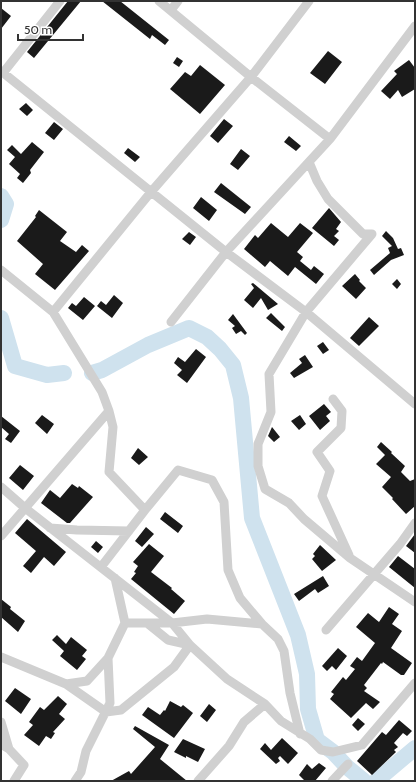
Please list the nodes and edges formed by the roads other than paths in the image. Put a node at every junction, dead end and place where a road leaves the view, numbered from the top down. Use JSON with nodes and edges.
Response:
{"nodes":[{"id":1,"x":60,"y":1,"type":"edge"},
{"id":2,"x":159,"y":1,"type":"edge"},
{"id":3,"x":178,"y":1,"type":"edge"},
{"id":4,"x":309,"y":1,"type":"edge"},
{"id":5,"x":171,"y":10,"type":"junction"},
{"id":6,"x":415,"y":26,"type":"edge"},
{"id":7,"x":2,"y":72,"type":"edge"},
{"id":8,"x":251,"y":77,"type":"junction"},
{"id":9,"x":330,"y":139,"type":"junction"},
{"id":10,"x":309,"y":162,"type":"junction"},
{"id":11,"x":151,"y":192,"type":"junction"},
{"id":12,"x":226,"y":252,"type":"junction"},
{"id":13,"x":1,"y":270,"type":"edge"},
{"id":14,"x":53,"y":312,"type":"junction"},
{"id":15,"x":306,"y":312,"type":"junction"},
{"id":16,"x":172,"y":322,"type":"dead end"},
{"id":17,"x":333,"y":399,"type":"dead end"},
{"id":18,"x":415,"y":404,"type":"edge"},
{"id":19,"x":109,"y":411,"type":"junction"},
{"id":20,"x":1,"y":487,"type":"edge"},
{"id":21,"x":25,"y":508,"type":"junction"},
{"id":22,"x":145,"y":510,"type":"junction"},
{"id":23,"x":415,"y":523,"type":"edge"},
{"id":24,"x":50,"y":528,"type":"junction"},
{"id":25,"x":129,"y":531,"type":"junction"},
{"id":26,"x":1,"y":536,"type":"edge"},
{"id":27,"x":350,"y":558,"type":"junction"},
{"id":28,"x":102,"y":567,"type":"junction"},
{"id":29,"x":375,"y":574,"type":"junction"},
{"id":30,"x":115,"y":578,"type":"junction"},
{"id":31,"x":415,"y":602,"type":"edge"},
{"id":32,"x":172,"y":622,"type":"junction"},
{"id":33,"x":125,"y":623,"type":"junction"},
{"id":34,"x":147,"y":623,"type":"junction"},
{"id":35,"x":262,"y":624,"type":"junction"},
{"id":36,"x":326,"y":630,"type":"dead end"},
{"id":37,"x":190,"y":645,"type":"junction"},
{"id":38,"x":1,"y":657,"type":"edge"},
{"id":39,"x":108,"y":658,"type":"junction"},
{"id":40,"x":415,"y":683,"type":"edge"},
{"id":41,"x":66,"y":684,"type":"junction"},
{"id":42,"x":265,"y":704,"type":"junction"},
{"id":43,"x":106,"y":712,"type":"junction"},
{"id":44,"x":1,"y":722,"type":"edge"},
{"id":45,"x":300,"y":734,"type":"junction"},
{"id":46,"x":1,"y":744,"type":"edge"},
{"id":47,"x":9,"y":749,"type":"junction"},
{"id":48,"x":348,"y":764,"type":"dead end"},
{"id":49,"x":15,"y":781,"type":"edge"},
{"id":50,"x":75,"y":781,"type":"edge"},
{"id":51,"x":198,"y":781,"type":"edge"},
{"id":52,"x":332,"y":781,"type":"edge"}],
"edges":[{"from":1,"to":7,"type":"street"},
{"from":2,"to":5,"type":"street"},
{"from":3,"to":5,"type":"street"},
{"from":4,"to":8,"type":"street"},
{"from":5,"to":8,"type":"street"},
{"from":6,"to":9,"type":"street"},
{"from":7,"to":11,"type":"street"},
{"from":8,"to":9,"type":"street"},
{"from":8,"to":11,"type":"street"},
{"from":9,"to":10,"type":"street"},
{"from":10,"to":12,"type":"street"},
{"from":10,"to":15,"type":"street"},
{"from":11,"to":12,"type":"street"},
{"from":11,"to":14,"type":"street"},
{"from":12,"to":15,"type":"street"},
{"from":12,"to":16,"type":"street"},
{"from":13,"to":14,"type":"street"},
{"from":14,"to":19,"type":"street"},
{"from":15,"to":18,"type":"street"},
{"from":15,"to":27,"type":"street"},
{"from":17,"to":27,"type":"street"},
{"from":19,"to":21,"type":"street"},
{"from":19,"to":22,"type":"street"},
{"from":20,"to":21,"type":"street"},
{"from":21,"to":24,"type":"street"},
{"from":21,"to":26,"type":"street"},
{"from":22,"to":25,"type":"street"},
{"from":22,"to":35,"type":"street"},
{"from":23,"to":29,"type":"street"},
{"from":24,"to":25,"type":"street"},
{"from":24,"to":28,"type":"street"},
{"from":25,"to":28,"type":"street"},
{"from":27,"to":29,"type":"street"},
{"from":28,"to":30,"type":"street"},
{"from":29,"to":31,"type":"street"},
{"from":29,"to":36,"type":"street"},
{"from":30,"to":32,"type":"street"},
{"from":30,"to":33,"type":"street"},
{"from":32,"to":34,"type":"street"},
{"from":32,"to":35,"type":"street"},
{"from":32,"to":37,"type":"street"},
{"from":33,"to":34,"type":"street"},
{"from":33,"to":39,"type":"street"},
{"from":34,"to":37,"type":"street"},
{"from":35,"to":45,"type":"street"},
{"from":37,"to":42,"type":"street"},
{"from":37,"to":43,"type":"street"},
{"from":38,"to":41,"type":"street"},
{"from":39,"to":41,"type":"street"},
{"from":39,"to":43,"type":"street"},
{"from":40,"to":45,"type":"street"},
{"from":41,"to":43,"type":"street"},
{"from":42,"to":45,"type":"street"},
{"from":42,"to":51,"type":"street"},
{"from":43,"to":50,"type":"street"},
{"from":44,"to":47,"type":"street"},
{"from":46,"to":47,"type":"street"},
{"from":47,"to":49,"type":"street"},
{"from":48,"to":52,"type":"street"}]}
